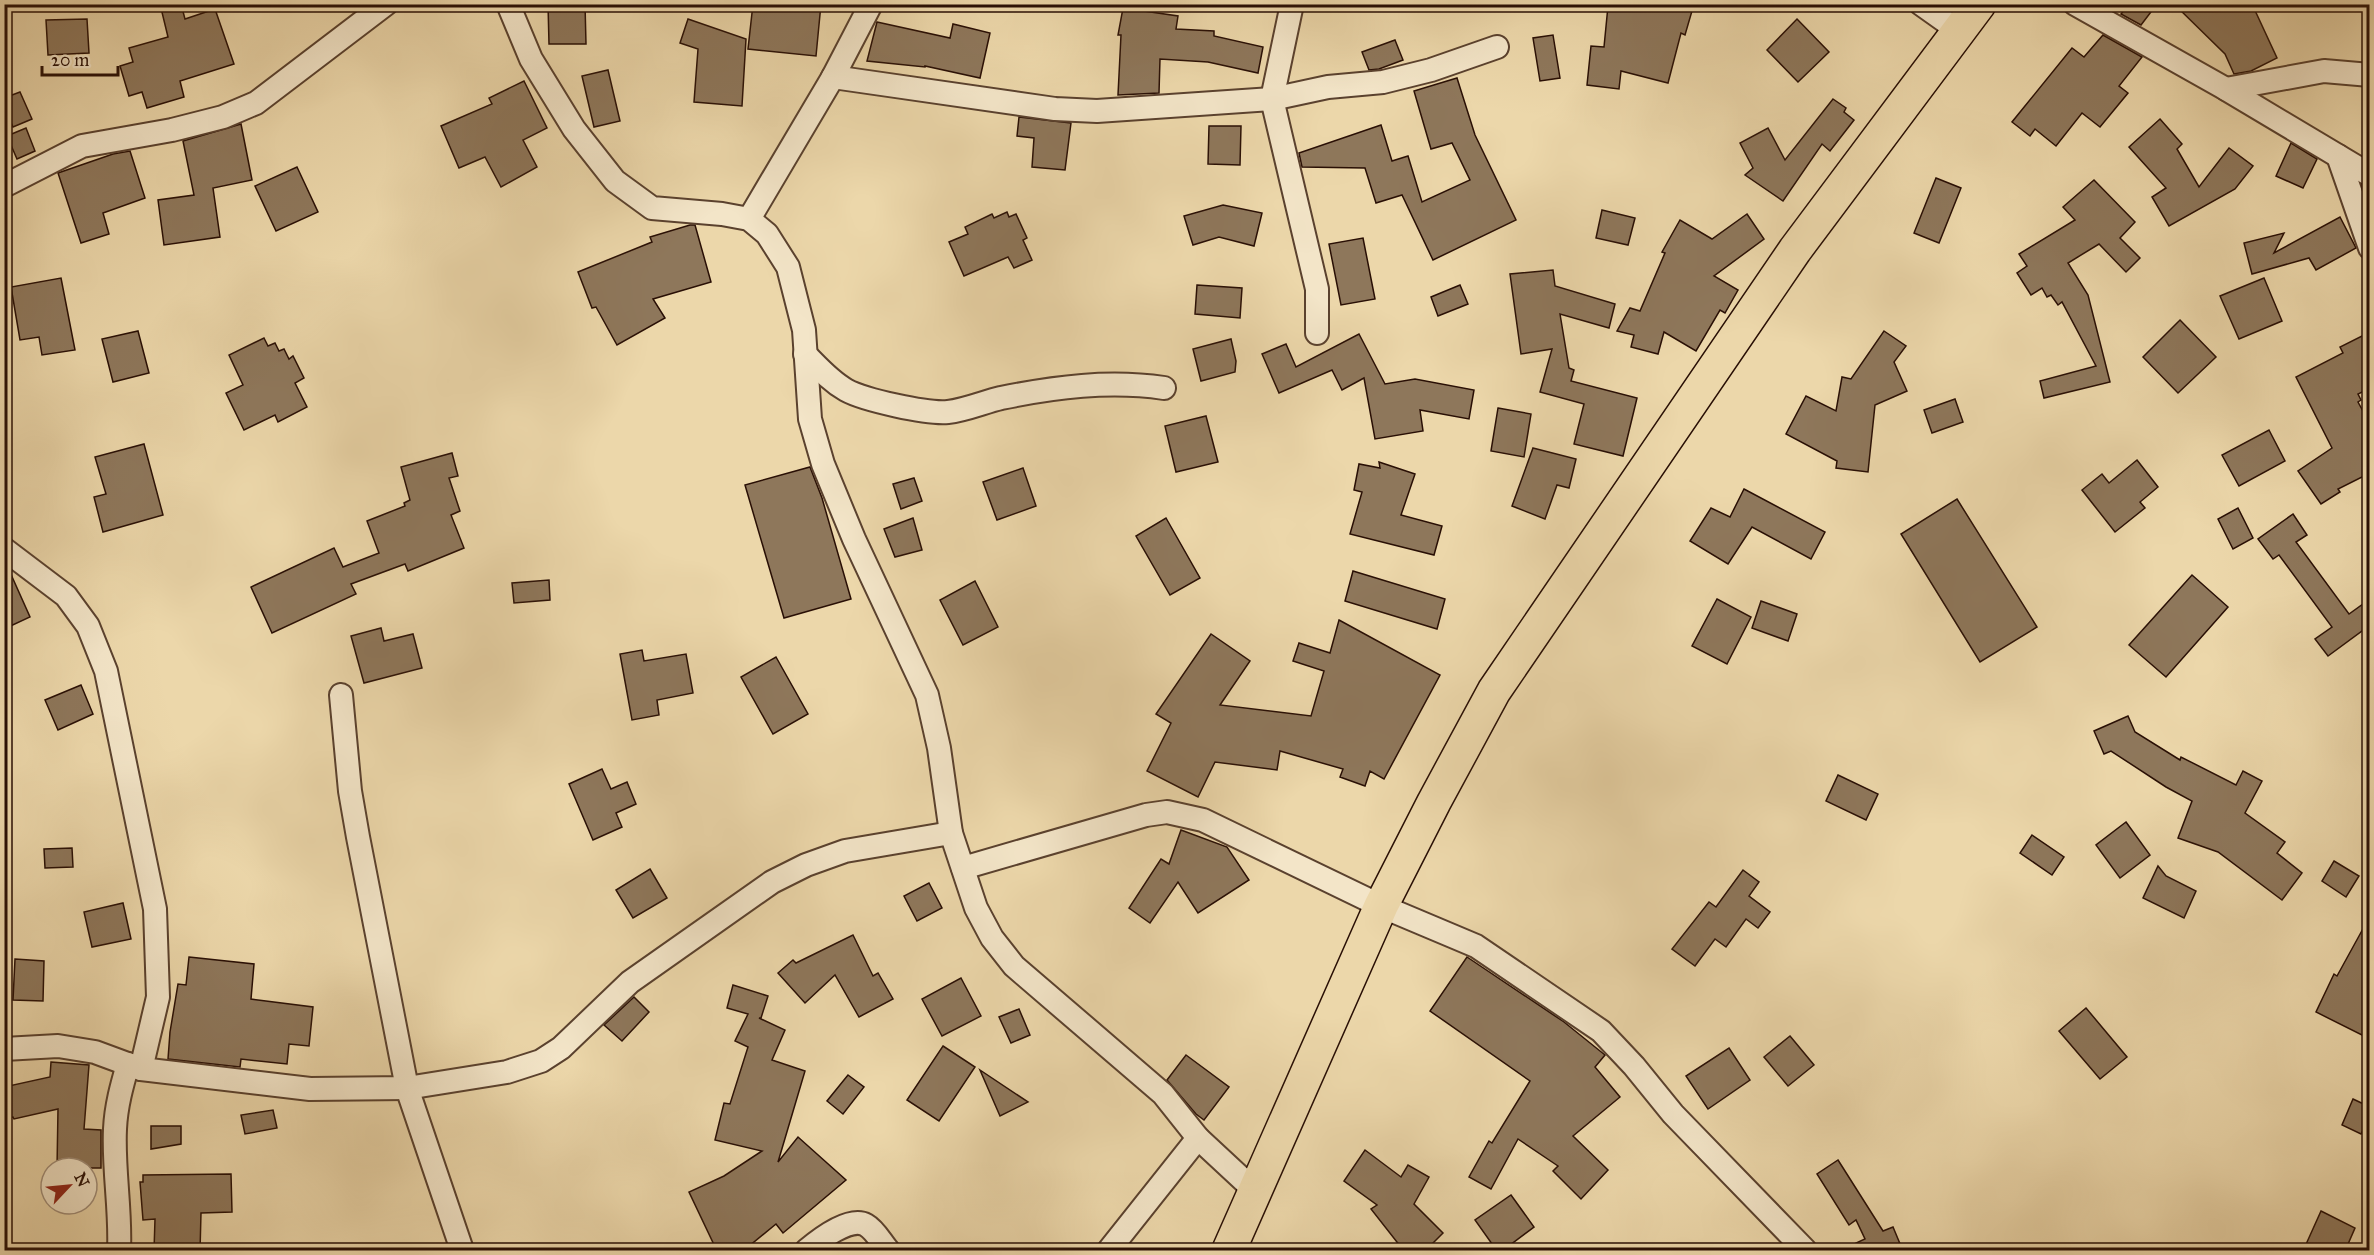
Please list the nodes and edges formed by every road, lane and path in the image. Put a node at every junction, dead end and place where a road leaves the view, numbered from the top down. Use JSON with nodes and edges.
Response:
{"nodes":[{"id":1,"x":386,"y":4,"type":"edge"},
{"id":2,"x":508,"y":4,"type":"edge"},
{"id":3,"x":871,"y":4,"type":"edge"},
{"id":4,"x":1292,"y":4,"type":"edge"},
{"id":5,"x":1921,"y":4,"type":"edge"},
{"id":6,"x":1979,"y":4,"type":"edge"},
{"id":7,"x":2075,"y":4,"type":"edge"},
{"id":8,"x":1959,"y":31,"type":"junction"},
{"id":9,"x":1497,"y":47,"type":"dead end"},
{"id":10,"x":2370,"y":75,"type":"edge"},
{"id":11,"x":833,"y":77,"type":"junction"},
{"id":12,"x":2226,"y":89,"type":"junction"},
{"id":13,"x":1272,"y":99,"type":"junction"},
{"id":14,"x":2338,"y":156,"type":"junction"},
{"id":15,"x":2370,"y":176,"type":"edge"},
{"id":16,"x":4,"y":186,"type":"edge"},
{"id":17,"x":749,"y":219,"type":"junction"},
{"id":18,"x":2370,"y":248,"type":"edge"},
{"id":19,"x":1317,"y":333,"type":"dead end"},
{"id":20,"x":805,"y":354,"type":"junction"},
{"id":21,"x":1164,"y":388,"type":"dead end"},
{"id":22,"x":4,"y":549,"type":"edge"},
{"id":23,"x":341,"y":695,"type":"dead end"},
{"id":24,"x":951,"y":833,"type":"junction"},
{"id":25,"x":963,"y":868,"type":"junction"},
{"id":26,"x":1381,"y":906,"type":"junction"},
{"id":27,"x":4,"y":1049,"type":"edge"},
{"id":28,"x":134,"y":1067,"type":"junction"},
{"id":29,"x":407,"y":1088,"type":"junction"},
{"id":30,"x":1198,"y":1138,"type":"junction"},
{"id":31,"x":1254,"y":1190,"type":"junction"},
{"id":32,"x":119,"y":1251,"type":"edge"},
{"id":33,"x":462,"y":1251,"type":"edge"},
{"id":34,"x":807,"y":1251,"type":"edge"},
{"id":35,"x":888,"y":1251,"type":"edge"},
{"id":36,"x":1109,"y":1251,"type":"edge"},
{"id":37,"x":1229,"y":1251,"type":"edge"},
{"id":38,"x":1805,"y":1251,"type":"edge"}],
"edges":[{"from":1,"to":16,"type":"street"},
{"from":2,"to":17,"type":"street"},
{"from":3,"to":11,"type":"street"},
{"from":4,"to":13,"type":"street"},
{"from":5,"to":8,"type":"street"},
{"from":6,"to":8,"type":"main road"},
{"from":7,"to":12,"type":"street"},
{"from":8,"to":26,"type":"main road"},
{"from":9,"to":13,"type":"street"},
{"from":10,"to":12,"type":"street"},
{"from":11,"to":13,"type":"street"},
{"from":11,"to":17,"type":"street"},
{"from":12,"to":14,"type":"street"},
{"from":13,"to":19,"type":"street"},
{"from":14,"to":15,"type":"street"},
{"from":14,"to":18,"type":"street"},
{"from":17,"to":20,"type":"street"},
{"from":20,"to":21,"type":"street"},
{"from":20,"to":24,"type":"street"},
{"from":22,"to":28,"type":"street"},
{"from":23,"to":29,"type":"street"},
{"from":24,"to":25,"type":"street"},
{"from":24,"to":29,"type":"street"},
{"from":25,"to":26,"type":"street"},
{"from":25,"to":30,"type":"street"},
{"from":26,"to":31,"type":"main road"},
{"from":26,"to":38,"type":"street"},
{"from":27,"to":28,"type":"street"},
{"from":28,"to":29,"type":"street"},
{"from":28,"to":32,"type":"street"},
{"from":29,"to":33,"type":"street"},
{"from":30,"to":31,"type":"street"},
{"from":30,"to":36,"type":"street"},
{"from":31,"to":37,"type":"main road"},
{"from":34,"to":35,"type":"street"}]}
